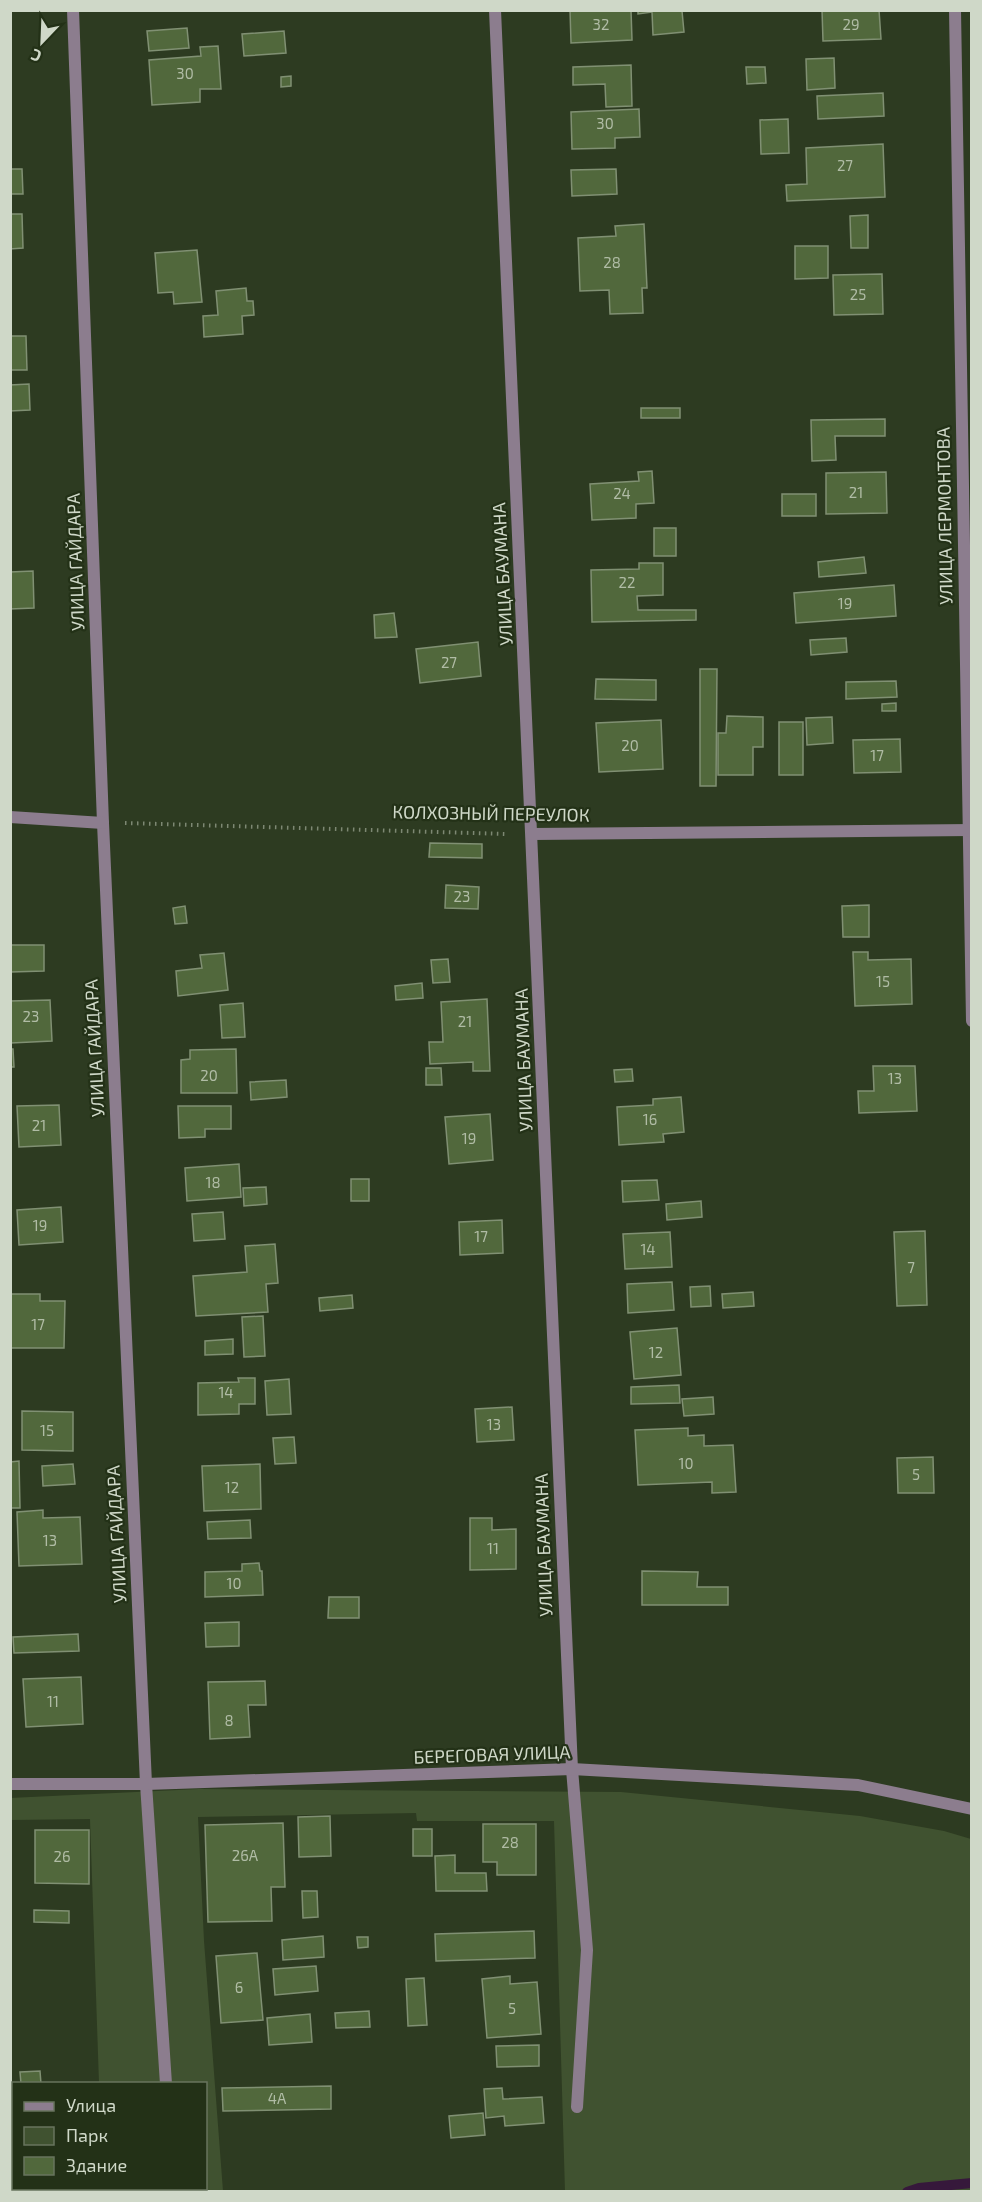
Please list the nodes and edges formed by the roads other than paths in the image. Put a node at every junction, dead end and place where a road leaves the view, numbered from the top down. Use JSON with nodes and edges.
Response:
{"nodes":[{"id":1,"x":73,"y":10,"type":"edge"},
{"id":2,"x":495,"y":10,"type":"edge"},
{"id":3,"x":955,"y":10,"type":"edge"},
{"id":4,"x":10,"y":817,"type":"edge"},
{"id":5,"x":103,"y":823,"type":"junction"},
{"id":6,"x":970,"y":830,"type":"edge"},
{"id":7,"x":532,"y":834,"type":"junction"},
{"id":8,"x":972,"y":1021,"type":"edge"},
{"id":9,"x":572,"y":1769,"type":"junction"},
{"id":10,"x":10,"y":1784,"type":"edge"},
{"id":11,"x":146,"y":1784,"type":"junction"},
{"id":12,"x":972,"y":1809,"type":"edge"},
{"id":13,"x":166,"y":2082,"type":"edge"},
{"id":14,"x":577,"y":2107,"type":"dead end"}],
"edges":[{"from":1,"to":5,"type":"street","name":"УЛИЦА ГАЙДАРА"},
{"from":2,"to":7,"type":"street","name":"УЛИЦА БАУМАНА"},
{"from":3,"to":6,"type":"street","name":"УЛИЦА ЛЕРМОНТОВА"},
{"from":4,"to":5,"type":"street"},
{"from":5,"to":11,"type":"street","name":"УЛИЦА ГАЙДАРА"},
{"from":6,"to":7,"type":"street","name":"КОЛХОЗНЫЙ ПЕРЕУЛОК"},
{"from":6,"to":8,"type":"street","name":"УЛИЦА ЛЕРМОНТОВА"},
{"from":7,"to":9,"type":"street","name":"УЛИЦА БАУМАНА"},
{"from":9,"to":11,"type":"street","name":"БЕРЕГОВАЯ УЛИЦА"},
{"from":9,"to":12,"type":"street","name":"БЕРЕГОВАЯ УЛИЦА"},
{"from":9,"to":14,"type":"street","name":"УЛИЦА БАУМАНА"},
{"from":10,"to":11,"type":"street","name":"БЕРЕГОВАЯ УЛИЦА"},
{"from":11,"to":13,"type":"street","name":"УЛИЦА ГАЙДАРА"}]}
